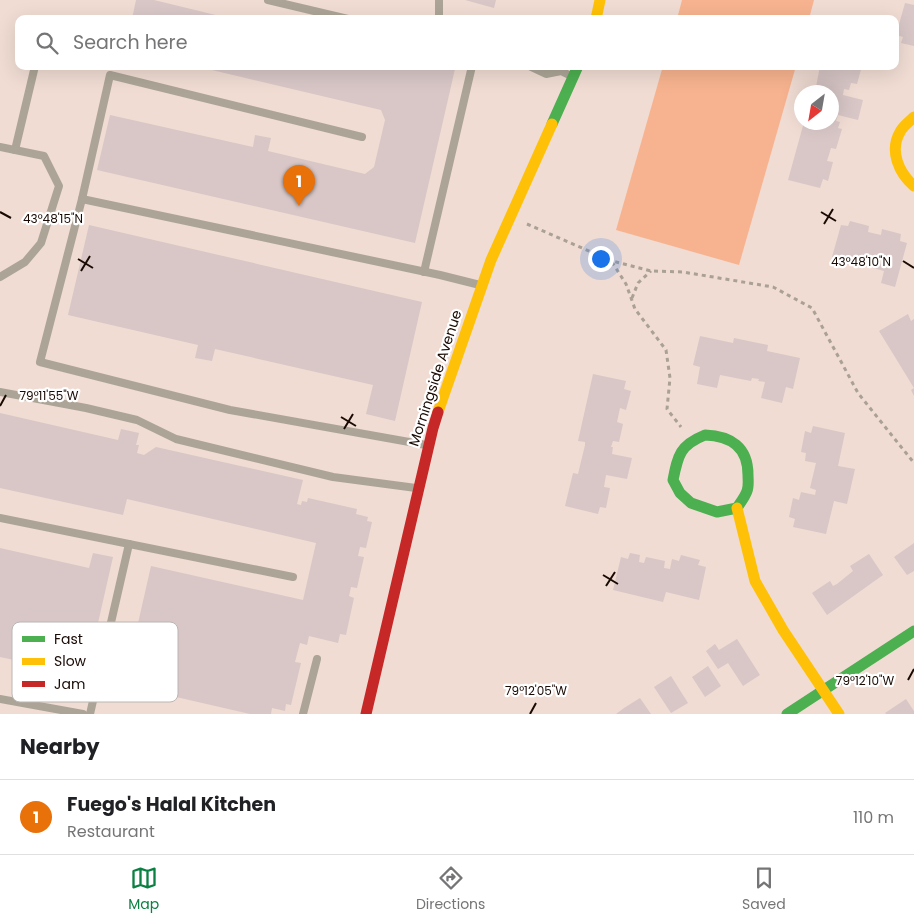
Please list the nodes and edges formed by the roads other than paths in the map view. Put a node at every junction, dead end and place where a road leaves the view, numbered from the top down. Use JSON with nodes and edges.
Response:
{"nodes":[{"id":1,"x":268,"y":0,"type":"edge"},
{"id":2,"x":439,"y":0,"type":"edge"},
{"id":3,"x":600,"y":0,"type":"edge"},
{"id":4,"x":331,"y":15,"type":"edge"},
{"id":5,"x":439,"y":15,"type":"edge"},
{"id":6,"x":597,"y":15,"type":"edge"},
{"id":7,"x":34,"y":70,"type":"edge"},
{"id":8,"x":471,"y":70,"type":"edge"},
{"id":9,"x":538,"y":70,"type":"edge"},
{"id":10,"x":557,"y":70,"type":"edge"},
{"id":11,"x":576,"y":72,"type":"edge"},
{"id":12,"x":914,"y":117,"type":"edge"},
{"id":13,"x":362,"y":137,"type":"dead end"},
{"id":14,"x":0,"y":147,"type":"edge"},
{"id":15,"x":15,"y":150,"type":"junction"},
{"id":16,"x":914,"y":186,"type":"edge"},
{"id":17,"x":82,"y":199,"type":"junction"},
{"id":18,"x":0,"y":267,"type":"edge"},
{"id":19,"x":424,"y":272,"type":"junction"},
{"id":20,"x":3,"y":276,"type":"edge"},
{"id":21,"x":482,"y":285,"type":"junction"},
{"id":22,"x":0,"y":392,"type":"edge"},
{"id":23,"x":428,"y":445,"type":"junction"},
{"id":24,"x":418,"y":488,"type":"junction"},
{"id":25,"x":737,"y":508,"type":"junction"},
{"id":26,"x":0,"y":518,"type":"edge"},
{"id":27,"x":129,"y":544,"type":"junction"},
{"id":28,"x":293,"y":577,"type":"dead end"},
{"id":29,"x":111,"y":622,"type":"edge"},
{"id":30,"x":914,"y":631,"type":"edge"},
{"id":31,"x":317,"y":659,"type":"dead end"},
{"id":32,"x":822,"y":690,"type":"junction"},
{"id":33,"x":21,"y":702,"type":"edge"},
{"id":34,"x":83,"y":714,"type":"edge"},
{"id":35,"x":303,"y":714,"type":"edge"},
{"id":36,"x":366,"y":714,"type":"edge"},
{"id":37,"x":787,"y":714,"type":"edge"},
{"id":38,"x":839,"y":714,"type":"edge"}],
"edges":[{"from":1,"to":4,"type":"lane"},
{"from":2,"to":5,"type":"lane"},
{"from":3,"to":6,"type":"street"},
{"from":7,"to":15,"type":"lane"},
{"from":8,"to":19,"type":"lane"},
{"from":9,"to":10,"type":"lane"},
{"from":11,"to":21,"type":"street","name":"Morningside Avenue"},
{"from":12,"to":16,"type":"street"},
{"from":13,"to":17,"type":"lane"},
{"from":14,"to":15,"type":"lane"},
{"from":15,"to":20,"type":"lane"},
{"from":17,"to":19,"type":"lane"},
{"from":17,"to":23,"type":"lane"},
{"from":18,"to":20,"type":"lane"},
{"from":19,"to":21,"type":"lane"},
{"from":21,"to":23,"type":"street","name":"Morningside Avenue"},
{"from":22,"to":24,"type":"lane"},
{"from":23,"to":24,"type":"street","name":"Morningside Avenue"},
{"from":24,"to":36,"type":"street","name":"Morningside Avenue"},
{"from":25,"to":25,"type":"street"},
{"from":25,"to":32,"type":"street"},
{"from":26,"to":27,"type":"lane"},
{"from":27,"to":28,"type":"lane"},
{"from":27,"to":29,"type":"lane"},
{"from":30,"to":32,"type":"street"},
{"from":31,"to":35,"type":"lane"},
{"from":32,"to":37,"type":"street"},
{"from":32,"to":38,"type":"street"},
{"from":33,"to":34,"type":"lane"}]}
